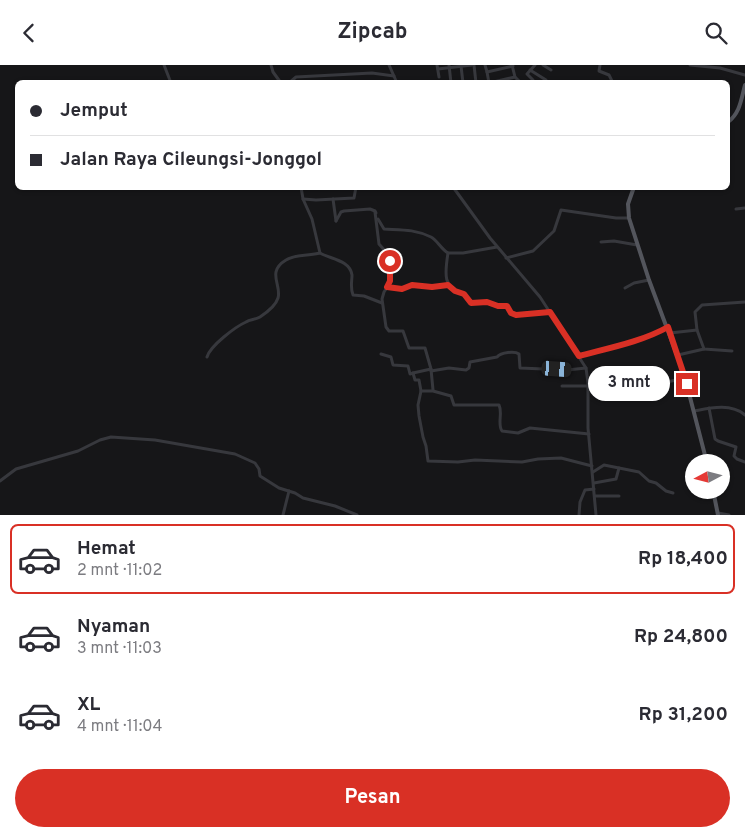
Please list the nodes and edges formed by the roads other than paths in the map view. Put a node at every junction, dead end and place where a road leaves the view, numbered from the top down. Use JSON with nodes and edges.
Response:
{"nodes":[{"id":1,"x":164,"y":65,"type":"edge"},
{"id":2,"x":271,"y":65,"type":"edge"},
{"id":3,"x":389,"y":65,"type":"edge"},
{"id":4,"x":473,"y":65,"type":"edge"},
{"id":5,"x":485,"y":65,"type":"edge"},
{"id":6,"x":518,"y":65,"type":"edge"},
{"id":7,"x":535,"y":65,"type":"edge"},
{"id":8,"x":543,"y":65,"type":"edge"},
{"id":9,"x":600,"y":65,"type":"edge"},
{"id":10,"x":690,"y":65,"type":"edge"},
{"id":11,"x":449,"y":66,"type":"edge"},
{"id":12,"x":461,"y":66,"type":"edge"},
{"id":13,"x":437,"y":67,"type":"edge"},
{"id":14,"x":513,"y":67,"type":"edge"},
{"id":15,"x":530,"y":70,"type":"junction"},
{"id":16,"x":551,"y":70,"type":"dead end"},
{"id":17,"x":487,"y":71,"type":"junction"},
{"id":18,"x":745,"y":75,"type":"edge"},
{"id":19,"x":394,"y":76,"type":"junction"},
{"id":20,"x":439,"y":77,"type":"dead end"},
{"id":21,"x":515,"y":77,"type":"junction"},
{"id":22,"x":171,"y":80,"type":"edge"},
{"id":23,"x":279,"y":80,"type":"edge"},
{"id":24,"x":292,"y":80,"type":"edge"},
{"id":25,"x":396,"y":80,"type":"edge"},
{"id":26,"x":451,"y":80,"type":"edge"},
{"id":27,"x":463,"y":80,"type":"edge"},
{"id":28,"x":476,"y":80,"type":"edge"},
{"id":29,"x":488,"y":80,"type":"edge"},
{"id":30,"x":502,"y":80,"type":"edge"},
{"id":31,"x":518,"y":80,"type":"edge"},
{"id":32,"x":533,"y":80,"type":"edge"},
{"id":33,"x":546,"y":80,"type":"edge"},
{"id":34,"x":611,"y":80,"type":"edge"},
{"id":35,"x":745,"y":85,"type":"edge"},
{"id":36,"x":730,"y":120,"type":"edge"},
{"id":37,"x":302,"y":190,"type":"edge"},
{"id":38,"x":355,"y":190,"type":"edge"},
{"id":39,"x":455,"y":190,"type":"edge"},
{"id":40,"x":633,"y":190,"type":"edge"},
{"id":41,"x":303,"y":199,"type":"junction"},
{"id":42,"x":333,"y":199,"type":"junction"},
{"id":43,"x":745,"y":208,"type":"edge"},
{"id":44,"x":736,"y":209,"type":"dead end"},
{"id":45,"x":375,"y":212,"type":"junction"},
{"id":46,"x":629,"y":218,"type":"junction"},
{"id":47,"x":601,"y":242,"type":"dead end"},
{"id":48,"x":637,"y":245,"type":"junction"},
{"id":49,"x":497,"y":247,"type":"junction"},
{"id":50,"x":320,"y":253,"type":"junction"},
{"id":51,"x":448,"y":253,"type":"junction"},
{"id":52,"x":506,"y":258,"type":"junction"},
{"id":53,"x":649,"y":281,"type":"junction"},
{"id":54,"x":448,"y":285,"type":"junction"},
{"id":55,"x":387,"y":287,"type":"junction"},
{"id":56,"x":625,"y":288,"type":"dead end"},
{"id":57,"x":745,"y":302,"type":"edge"},
{"id":58,"x":382,"y":303,"type":"junction"},
{"id":59,"x":550,"y":312,"type":"junction"},
{"id":60,"x":668,"y":327,"type":"junction"},
{"id":61,"x":697,"y":330,"type":"junction"},
{"id":62,"x":670,"y":333,"type":"junction"},
{"id":63,"x":704,"y":349,"type":"junction"},
{"id":64,"x":732,"y":351,"type":"dead end"},
{"id":65,"x":382,"y":354,"type":"dead end"},
{"id":66,"x":678,"y":355,"type":"junction"},
{"id":67,"x":579,"y":356,"type":"junction"},
{"id":68,"x":207,"y":357,"type":"dead end"},
{"id":69,"x":586,"y":368,"type":"junction"},
{"id":70,"x":431,"y":370,"type":"junction"},
{"id":71,"x":414,"y":373,"type":"junction"},
{"id":72,"x":665,"y":377,"type":"dead end"},
{"id":73,"x":685,"y":378,"type":"junction"},
{"id":74,"x":562,"y":386,"type":"dead end"},
{"id":75,"x":588,"y":386,"type":"junction"},
{"id":76,"x":422,"y":391,"type":"junction"},
{"id":77,"x":433,"y":391,"type":"junction"},
{"id":78,"x":709,"y":409,"type":"junction"},
{"id":79,"x":694,"y":411,"type":"junction"},
{"id":80,"x":745,"y":415,"type":"edge"},
{"id":81,"x":589,"y":434,"type":"junction"},
{"id":82,"x":705,"y":454,"type":"edge"},
{"id":83,"x":745,"y":462,"type":"edge"},
{"id":84,"x":592,"y":466,"type":"junction"},
{"id":85,"x":619,"y":468,"type":"junction"},
{"id":86,"x":593,"y":472,"type":"junction"},
{"id":87,"x":0,"y":481,"type":"edge"},
{"id":88,"x":594,"y":483,"type":"junction"},
{"id":89,"x":594,"y":489,"type":"junction"},
{"id":90,"x":289,"y":491,"type":"junction"},
{"id":91,"x":674,"y":493,"type":"dead end"},
{"id":92,"x":595,"y":496,"type":"junction"},
{"id":93,"x":619,"y":496,"type":"dead end"},
{"id":94,"x":716,"y":499,"type":"edge"},
{"id":95,"x":718,"y":514,"type":"edge"},
{"id":96,"x":283,"y":515,"type":"edge"},
{"id":97,"x":357,"y":515,"type":"edge"},
{"id":98,"x":579,"y":515,"type":"edge"},
{"id":99,"x":596,"y":515,"type":"edge"},
{"id":100,"x":729,"y":515,"type":"edge"}],
"edges":[{"from":1,"to":22,"type":"street"},
{"from":2,"to":23,"type":"street"},
{"from":3,"to":19,"type":"street"},
{"from":4,"to":12,"type":"street"},
{"from":4,"to":28,"type":"street"},
{"from":5,"to":17,"type":"street"},
{"from":6,"to":14,"type":"street"},
{"from":7,"to":15,"type":"street"},
{"from":8,"to":16,"type":"street"},
{"from":9,"to":34,"type":"street"},
{"from":10,"to":18,"type":"street"},
{"from":11,"to":12,"type":"street"},
{"from":11,"to":13,"type":"street"},
{"from":11,"to":26,"type":"street"},
{"from":12,"to":27,"type":"street"},
{"from":13,"to":20,"type":"street"},
{"from":14,"to":17,"type":"street"},
{"from":14,"to":21,"type":"street"},
{"from":15,"to":32,"type":"street"},
{"from":15,"to":33,"type":"street"},
{"from":17,"to":29,"type":"street"},
{"from":19,"to":24,"type":"street"},
{"from":19,"to":25,"type":"street"},
{"from":21,"to":30,"type":"street"},
{"from":21,"to":31,"type":"street"},
{"from":35,"to":36,"type":"main road"},
{"from":37,"to":41,"type":"street"},
{"from":38,"to":42,"type":"street"},
{"from":39,"to":49,"type":"street"},
{"from":40,"to":46,"type":"main road"},
{"from":41,"to":42,"type":"street"},
{"from":41,"to":50,"type":"street"},
{"from":42,"to":45,"type":"street"},
{"from":43,"to":44,"type":"street"},
{"from":45,"to":51,"type":"street"},
{"from":45,"to":55,"type":"street"},
{"from":46,"to":48,"type":"main road"},
{"from":46,"to":52,"type":"street"},
{"from":47,"to":48,"type":"street"},
{"from":48,"to":53,"type":"main road"},
{"from":49,"to":51,"type":"street"},
{"from":49,"to":52,"type":"street"},
{"from":50,"to":58,"type":"street"},
{"from":50,"to":68,"type":"street"},
{"from":51,"to":54,"type":"street"},
{"from":52,"to":59,"type":"street"},
{"from":53,"to":56,"type":"street"},
{"from":53,"to":60,"type":"main road"},
{"from":54,"to":55,"type":"street"},
{"from":54,"to":59,"type":"street"},
{"from":55,"to":58,"type":"street"},
{"from":57,"to":61,"type":"street"},
{"from":58,"to":70,"type":"street"},
{"from":59,"to":67,"type":"street"},
{"from":60,"to":62,"type":"main road"},
{"from":60,"to":67,"type":"street"},
{"from":61,"to":62,"type":"street"},
{"from":61,"to":63,"type":"street"},
{"from":62,"to":66,"type":"main road"},
{"from":63,"to":64,"type":"street"},
{"from":63,"to":66,"type":"street"},
{"from":65,"to":71,"type":"street"},
{"from":66,"to":73,"type":"main road"},
{"from":67,"to":69,"type":"street"},
{"from":69,"to":70,"type":"street"},
{"from":69,"to":75,"type":"street"},
{"from":70,"to":71,"type":"street"},
{"from":70,"to":77,"type":"street"},
{"from":71,"to":76,"type":"street"},
{"from":72,"to":73,"type":"street"},
{"from":73,"to":79,"type":"main road"},
{"from":74,"to":75,"type":"street"},
{"from":75,"to":81,"type":"street"},
{"from":76,"to":77,"type":"street"},
{"from":76,"to":84,"type":"street"},
{"from":77,"to":81,"type":"street"},
{"from":78,"to":79,"type":"street"},
{"from":78,"to":80,"type":"street"},
{"from":78,"to":83,"type":"street"},
{"from":79,"to":82,"type":"main road"},
{"from":81,"to":84,"type":"street"},
{"from":84,"to":86,"type":"street"},
{"from":85,"to":86,"type":"street"},
{"from":85,"to":88,"type":"street"},
{"from":85,"to":91,"type":"street"},
{"from":86,"to":88,"type":"street"},
{"from":87,"to":90,"type":"street"},
{"from":88,"to":89,"type":"street"},
{"from":89,"to":92,"type":"street"},
{"from":89,"to":98,"type":"street"},
{"from":90,"to":96,"type":"street"},
{"from":90,"to":97,"type":"street"},
{"from":92,"to":93,"type":"street"},
{"from":92,"to":99,"type":"street"},
{"from":94,"to":95,"type":"main road"},
{"from":95,"to":100,"type":"street"}]}
